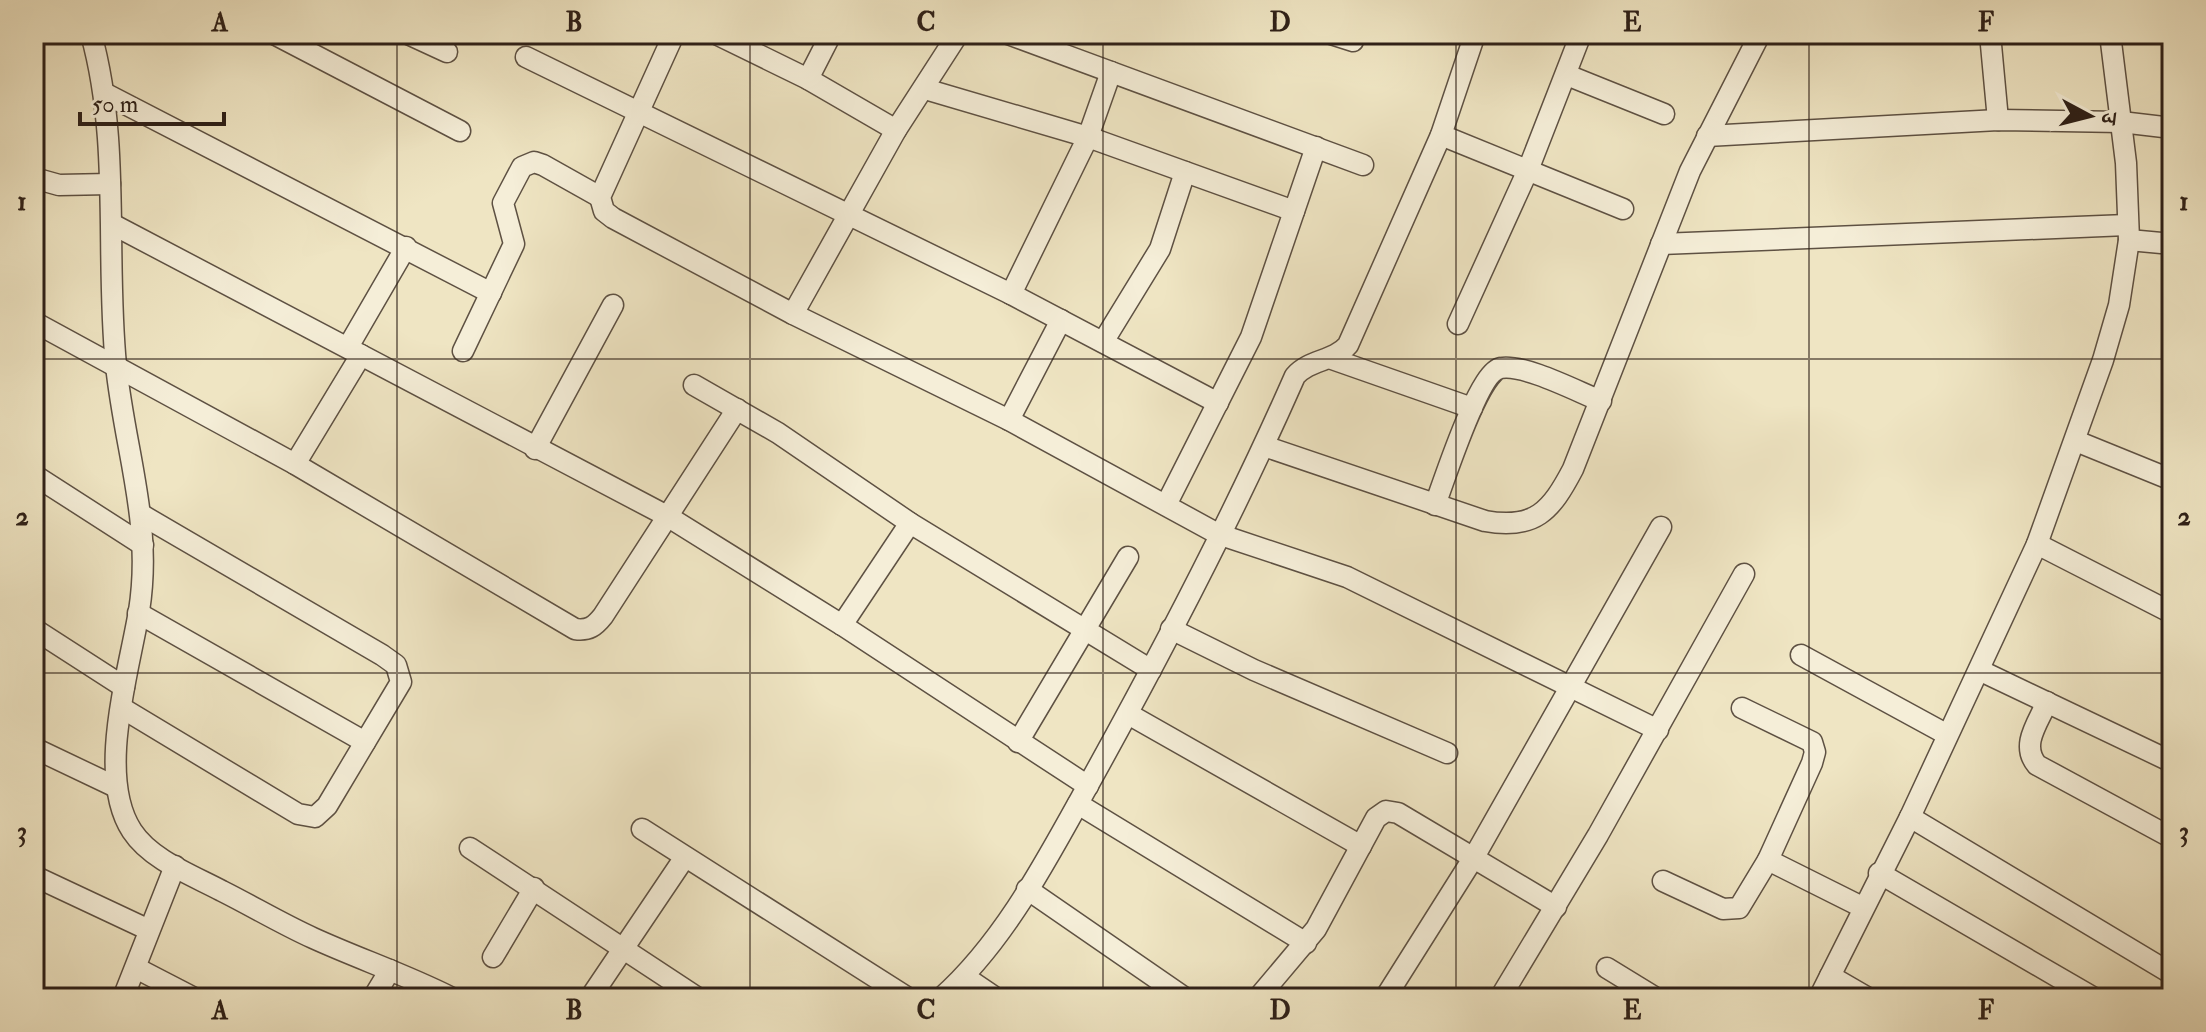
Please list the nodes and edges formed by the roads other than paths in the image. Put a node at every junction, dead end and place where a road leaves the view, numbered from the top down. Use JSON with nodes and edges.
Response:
{"nodes":[{"id":1,"x":91,"y":34,"type":"edge"},
{"id":2,"x":408,"y":34,"type":"edge"},
{"id":3,"x":674,"y":34,"type":"edge"},
{"id":4,"x":716,"y":34,"type":"edge"},
{"id":5,"x":831,"y":34,"type":"edge"},
{"id":6,"x":958,"y":34,"type":"edge"},
{"id":7,"x":1008,"y":34,"type":"edge"},
{"id":8,"x":1331,"y":34,"type":"edge"},
{"id":9,"x":1475,"y":34,"type":"edge"},
{"id":10,"x":1581,"y":34,"type":"edge"},
{"id":11,"x":1760,"y":34,"type":"edge"},
{"id":12,"x":1990,"y":34,"type":"edge"},
{"id":13,"x":2110,"y":34,"type":"edge"},
{"id":14,"x":280,"y":35,"type":"edge"},
{"id":15,"x":1353,"y":41,"type":"dead end"},
{"id":16,"x":447,"y":52,"type":"dead end"},
{"id":17,"x":526,"y":57,"type":"dead end"},
{"id":18,"x":1111,"y":72,"type":"junction"},
{"id":19,"x":1567,"y":75,"type":"junction"},
{"id":20,"x":808,"y":79,"type":"junction"},
{"id":21,"x":925,"y":89,"type":"junction"},
{"id":22,"x":104,"y":93,"type":"junction"},
{"id":23,"x":640,"y":110,"type":"junction"},
{"id":24,"x":1664,"y":114,"type":"dead end"},
{"id":25,"x":1998,"y":120,"type":"junction"},
{"id":26,"x":2121,"y":122,"type":"junction"},
{"id":27,"x":2172,"y":128,"type":"edge"},
{"id":28,"x":896,"y":130,"type":"junction"},
{"id":29,"x":460,"y":131,"type":"dead end"},
{"id":30,"x":1441,"y":135,"type":"junction"},
{"id":31,"x":1707,"y":136,"type":"junction"},
{"id":32,"x":1088,"y":137,"type":"junction"},
{"id":33,"x":1316,"y":147,"type":"junction"},
{"id":34,"x":1363,"y":165,"type":"dead end"},
{"id":35,"x":1528,"y":170,"type":"junction"},
{"id":36,"x":1185,"y":172,"type":"junction"},
{"id":37,"x":37,"y":184,"type":"edge"},
{"id":38,"x":110,"y":184,"type":"junction"},
{"id":39,"x":600,"y":197,"type":"junction"},
{"id":40,"x":1623,"y":209,"type":"dead end"},
{"id":41,"x":1294,"y":211,"type":"junction"},
{"id":42,"x":848,"y":213,"type":"junction"},
{"id":43,"x":112,"y":224,"type":"junction"},
{"id":44,"x":2128,"y":232,"type":"junction"},
{"id":45,"x":1661,"y":244,"type":"junction"},
{"id":46,"x":2172,"y":244,"type":"edge"},
{"id":47,"x":406,"y":247,"type":"junction"},
{"id":48,"x":491,"y":293,"type":"junction"},
{"id":49,"x":1011,"y":294,"type":"junction"},
{"id":50,"x":613,"y":305,"type":"dead end"},
{"id":51,"x":793,"y":314,"type":"junction"},
{"id":52,"x":1061,"y":320,"type":"junction"},
{"id":53,"x":34,"y":322,"type":"edge"},
{"id":54,"x":1458,"y":324,"type":"dead end"},
{"id":55,"x":1103,"y":342,"type":"junction"},
{"id":56,"x":354,"y":351,"type":"junction"},
{"id":57,"x":463,"y":351,"type":"dead end"},
{"id":58,"x":1332,"y":359,"type":"junction"},
{"id":59,"x":116,"y":367,"type":"junction"},
{"id":60,"x":694,"y":385,"type":"dead end"},
{"id":61,"x":1601,"y":401,"type":"junction"},
{"id":62,"x":1218,"y":403,"type":"junction"},
{"id":63,"x":1472,"y":408,"type":"junction"},
{"id":64,"x":737,"y":409,"type":"junction"},
{"id":65,"x":1009,"y":420,"type":"junction"},
{"id":66,"x":2076,"y":441,"type":"junction"},
{"id":67,"x":1264,"y":446,"type":"junction"},
{"id":68,"x":535,"y":449,"type":"junction"},
{"id":69,"x":295,"y":464,"type":"junction"},
{"id":70,"x":34,"y":475,"type":"edge"},
{"id":71,"x":2172,"y":480,"type":"edge"},
{"id":72,"x":1166,"y":505,"type":"junction"},
{"id":73,"x":1435,"y":505,"type":"junction"},
{"id":74,"x":142,"y":515,"type":"junction"},
{"id":75,"x":667,"y":516,"type":"junction"},
{"id":76,"x":910,"y":523,"type":"junction"},
{"id":77,"x":1661,"y":527,"type":"dead end"},
{"id":78,"x":1218,"y":534,"type":"junction"},
{"id":79,"x":2037,"y":544,"type":"junction"},
{"id":80,"x":143,"y":545,"type":"junction"},
{"id":81,"x":1128,"y":557,"type":"dead end"},
{"id":82,"x":1744,"y":574,"type":"dead end"},
{"id":83,"x":138,"y":613,"type":"junction"},
{"id":84,"x":2172,"y":613,"type":"edge"},
{"id":85,"x":842,"y":625,"type":"junction"},
{"id":86,"x":1085,"y":628,"type":"junction"},
{"id":87,"x":34,"y":629,"type":"edge"},
{"id":88,"x":1171,"y":629,"type":"junction"},
{"id":89,"x":1801,"y":655,"type":"dead end"},
{"id":90,"x":1151,"y":670,"type":"junction"},
{"id":91,"x":1979,"y":670,"type":"junction"},
{"id":92,"x":1568,"y":685,"type":"junction"},
{"id":93,"x":124,"y":687,"type":"junction"},
{"id":94,"x":2047,"y":702,"type":"junction"},
{"id":95,"x":122,"y":708,"type":"junction"},
{"id":96,"x":1742,"y":708,"type":"dead end"},
{"id":97,"x":1130,"y":715,"type":"junction"},
{"id":98,"x":1658,"y":730,"type":"junction"},
{"id":99,"x":1946,"y":734,"type":"junction"},
{"id":100,"x":365,"y":742,"type":"junction"},
{"id":101,"x":1018,"y":742,"type":"junction"},
{"id":102,"x":34,"y":748,"type":"edge"},
{"id":103,"x":1447,"y":753,"type":"dead end"},
{"id":104,"x":2172,"y":762,"type":"edge"},
{"id":105,"x":116,"y":787,"type":"junction"},
{"id":106,"x":1083,"y":795,"type":"junction"},
{"id":107,"x":1910,"y":817,"type":"junction"},
{"id":108,"x":642,"y":829,"type":"dead end"},
{"id":109,"x":2172,"y":838,"type":"edge"},
{"id":110,"x":1361,"y":846,"type":"junction"},
{"id":111,"x":470,"y":848,"type":"dead end"},
{"id":112,"x":685,"y":857,"type":"junction"},
{"id":113,"x":1474,"y":857,"type":"junction"},
{"id":114,"x":1768,"y":860,"type":"junction"},
{"id":115,"x":175,"y":866,"type":"junction"},
{"id":116,"x":1879,"y":873,"type":"junction"},
{"id":117,"x":34,"y":876,"type":"edge"},
{"id":118,"x":1663,"y":881,"type":"dead end"},
{"id":119,"x":534,"y":888,"type":"junction"},
{"id":120,"x":1027,"y":889,"type":"junction"},
{"id":121,"x":1556,"y":907,"type":"junction"},
{"id":122,"x":1862,"y":907,"type":"junction"},
{"id":123,"x":149,"y":930,"type":"junction"},
{"id":124,"x":1306,"y":943,"type":"junction"},
{"id":125,"x":623,"y":947,"type":"junction"},
{"id":126,"x":493,"y":957,"type":"dead end"},
{"id":127,"x":136,"y":968,"type":"junction"},
{"id":128,"x":1607,"y":968,"type":"dead end"},
{"id":129,"x":390,"y":970,"type":"junction"},
{"id":130,"x":2172,"y":974,"type":"edge"},
{"id":131,"x":1830,"y":976,"type":"junction"},
{"id":132,"x":965,"y":977,"type":"junction"},
{"id":133,"x":123,"y":998,"type":"edge"},
{"id":134,"x":194,"y":998,"type":"edge"},
{"id":135,"x":373,"y":998,"type":"edge"},
{"id":136,"x":452,"y":998,"type":"edge"},
{"id":137,"x":590,"y":998,"type":"edge"},
{"id":138,"x":698,"y":998,"type":"edge"},
{"id":139,"x":908,"y":998,"type":"edge"},
{"id":140,"x":941,"y":998,"type":"edge"},
{"id":141,"x":996,"y":998,"type":"edge"},
{"id":142,"x":1185,"y":998,"type":"edge"},
{"id":143,"x":1258,"y":998,"type":"edge"},
{"id":144,"x":1385,"y":998,"type":"edge"},
{"id":145,"x":1500,"y":998,"type":"edge"},
{"id":146,"x":1656,"y":998,"type":"edge"},
{"id":147,"x":1819,"y":998,"type":"edge"},
{"id":148,"x":1868,"y":998,"type":"edge"},
{"id":149,"x":2094,"y":998,"type":"edge"}],
"edges":[{"from":1,"to":22,"type":"street"},
{"from":2,"to":16,"type":"street"},
{"from":3,"to":23,"type":"street"},
{"from":4,"to":20,"type":"street"},
{"from":5,"to":20,"type":"street"},
{"from":6,"to":21,"type":"street"},
{"from":7,"to":18,"type":"street"},
{"from":8,"to":15,"type":"street"},
{"from":9,"to":30,"type":"street"},
{"from":10,"to":19,"type":"street"},
{"from":11,"to":31,"type":"street"},
{"from":12,"to":25,"type":"street"},
{"from":13,"to":26,"type":"street"},
{"from":14,"to":29,"type":"street"},
{"from":17,"to":23,"type":"street"},
{"from":18,"to":32,"type":"street"},
{"from":18,"to":33,"type":"street"},
{"from":19,"to":24,"type":"street"},
{"from":19,"to":35,"type":"street"},
{"from":20,"to":28,"type":"street"},
{"from":21,"to":28,"type":"street"},
{"from":21,"to":32,"type":"street"},
{"from":22,"to":38,"type":"street"},
{"from":22,"to":47,"type":"street"},
{"from":23,"to":39,"type":"street"},
{"from":23,"to":42,"type":"street"},
{"from":25,"to":26,"type":"street"},
{"from":25,"to":31,"type":"street"},
{"from":26,"to":27,"type":"street"},
{"from":26,"to":44,"type":"street"},
{"from":28,"to":42,"type":"street"},
{"from":30,"to":35,"type":"street"},
{"from":30,"to":58,"type":"street"},
{"from":31,"to":45,"type":"street"},
{"from":32,"to":36,"type":"street"},
{"from":32,"to":49,"type":"street"},
{"from":33,"to":34,"type":"street"},
{"from":33,"to":41,"type":"street"},
{"from":35,"to":40,"type":"street"},
{"from":35,"to":54,"type":"street"},
{"from":36,"to":41,"type":"street"},
{"from":36,"to":55,"type":"street"},
{"from":37,"to":38,"type":"street"},
{"from":38,"to":43,"type":"street"},
{"from":39,"to":48,"type":"street"},
{"from":39,"to":51,"type":"street"},
{"from":41,"to":62,"type":"street"},
{"from":42,"to":49,"type":"street"},
{"from":42,"to":51,"type":"street"},
{"from":43,"to":56,"type":"street"},
{"from":43,"to":59,"type":"street"},
{"from":44,"to":45,"type":"street"},
{"from":44,"to":46,"type":"street"},
{"from":44,"to":66,"type":"street"},
{"from":45,"to":61,"type":"street"},
{"from":47,"to":48,"type":"street"},
{"from":47,"to":56,"type":"street"},
{"from":48,"to":57,"type":"street"},
{"from":49,"to":52,"type":"street"},
{"from":50,"to":68,"type":"street"},
{"from":51,"to":65,"type":"street"},
{"from":52,"to":55,"type":"street"},
{"from":52,"to":65,"type":"street"},
{"from":53,"to":59,"type":"street"},
{"from":55,"to":62,"type":"street"},
{"from":56,"to":68,"type":"street"},
{"from":56,"to":69,"type":"street"},
{"from":58,"to":63,"type":"street"},
{"from":58,"to":67,"type":"street"},
{"from":59,"to":69,"type":"street"},
{"from":59,"to":74,"type":"street"},
{"from":60,"to":64,"type":"street"},
{"from":61,"to":63,"type":"street"},
{"from":61,"to":73,"type":"street"},
{"from":62,"to":72,"type":"street"},
{"from":63,"to":73,"type":"street"},
{"from":64,"to":75,"type":"street"},
{"from":64,"to":76,"type":"street"},
{"from":65,"to":72,"type":"street"},
{"from":66,"to":71,"type":"street"},
{"from":66,"to":79,"type":"street"},
{"from":67,"to":73,"type":"street"},
{"from":67,"to":78,"type":"street"},
{"from":68,"to":75,"type":"street"},
{"from":69,"to":75,"type":"street"},
{"from":70,"to":80,"type":"street"},
{"from":72,"to":78,"type":"street"},
{"from":74,"to":80,"type":"street"},
{"from":74,"to":100,"type":"street"},
{"from":75,"to":85,"type":"street"},
{"from":76,"to":85,"type":"street"},
{"from":76,"to":86,"type":"street"},
{"from":77,"to":92,"type":"street"},
{"from":78,"to":88,"type":"street"},
{"from":78,"to":92,"type":"street"},
{"from":79,"to":84,"type":"street"},
{"from":79,"to":91,"type":"street"},
{"from":80,"to":83,"type":"street"},
{"from":81,"to":86,"type":"street"},
{"from":82,"to":98,"type":"street"},
{"from":83,"to":93,"type":"street"},
{"from":83,"to":100,"type":"street"},
{"from":85,"to":101,"type":"street"},
{"from":86,"to":90,"type":"street"},
{"from":86,"to":101,"type":"street"},
{"from":87,"to":93,"type":"street"},
{"from":88,"to":90,"type":"street"},
{"from":88,"to":103,"type":"street"},
{"from":89,"to":99,"type":"street"},
{"from":90,"to":97,"type":"street"},
{"from":91,"to":94,"type":"street"},
{"from":91,"to":99,"type":"street"},
{"from":92,"to":98,"type":"street"},
{"from":92,"to":113,"type":"street"},
{"from":93,"to":95,"type":"street"},
{"from":94,"to":104,"type":"street"},
{"from":94,"to":109,"type":"street"},
{"from":95,"to":100,"type":"street"},
{"from":95,"to":105,"type":"street"},
{"from":96,"to":114,"type":"street"},
{"from":97,"to":106,"type":"street"},
{"from":97,"to":110,"type":"street"},
{"from":98,"to":121,"type":"street"},
{"from":99,"to":107,"type":"street"},
{"from":101,"to":106,"type":"street"},
{"from":102,"to":105,"type":"street"},
{"from":105,"to":115,"type":"street"},
{"from":106,"to":120,"type":"street"},
{"from":106,"to":124,"type":"street"},
{"from":107,"to":116,"type":"street"},
{"from":107,"to":130,"type":"street"},
{"from":108,"to":112,"type":"street"},
{"from":110,"to":113,"type":"street"},
{"from":110,"to":124,"type":"street"},
{"from":111,"to":119,"type":"street"},
{"from":112,"to":125,"type":"street"},
{"from":112,"to":139,"type":"street"},
{"from":113,"to":121,"type":"street"},
{"from":113,"to":144,"type":"street"},
{"from":114,"to":118,"type":"street"},
{"from":114,"to":122,"type":"street"},
{"from":115,"to":123,"type":"street"},
{"from":115,"to":129,"type":"street"},
{"from":116,"to":122,"type":"street"},
{"from":116,"to":149,"type":"street"},
{"from":117,"to":123,"type":"street"},
{"from":119,"to":125,"type":"street"},
{"from":119,"to":126,"type":"street"},
{"from":120,"to":132,"type":"street"},
{"from":120,"to":142,"type":"street"},
{"from":121,"to":145,"type":"street"},
{"from":122,"to":131,"type":"street"},
{"from":123,"to":127,"type":"street"},
{"from":124,"to":143,"type":"street"},
{"from":125,"to":137,"type":"street"},
{"from":125,"to":138,"type":"street"},
{"from":127,"to":133,"type":"street"},
{"from":127,"to":134,"type":"street"},
{"from":128,"to":146,"type":"street"},
{"from":129,"to":135,"type":"street"},
{"from":129,"to":136,"type":"street"},
{"from":131,"to":147,"type":"street"},
{"from":131,"to":148,"type":"street"},
{"from":132,"to":140,"type":"street"},
{"from":132,"to":141,"type":"street"}]}
